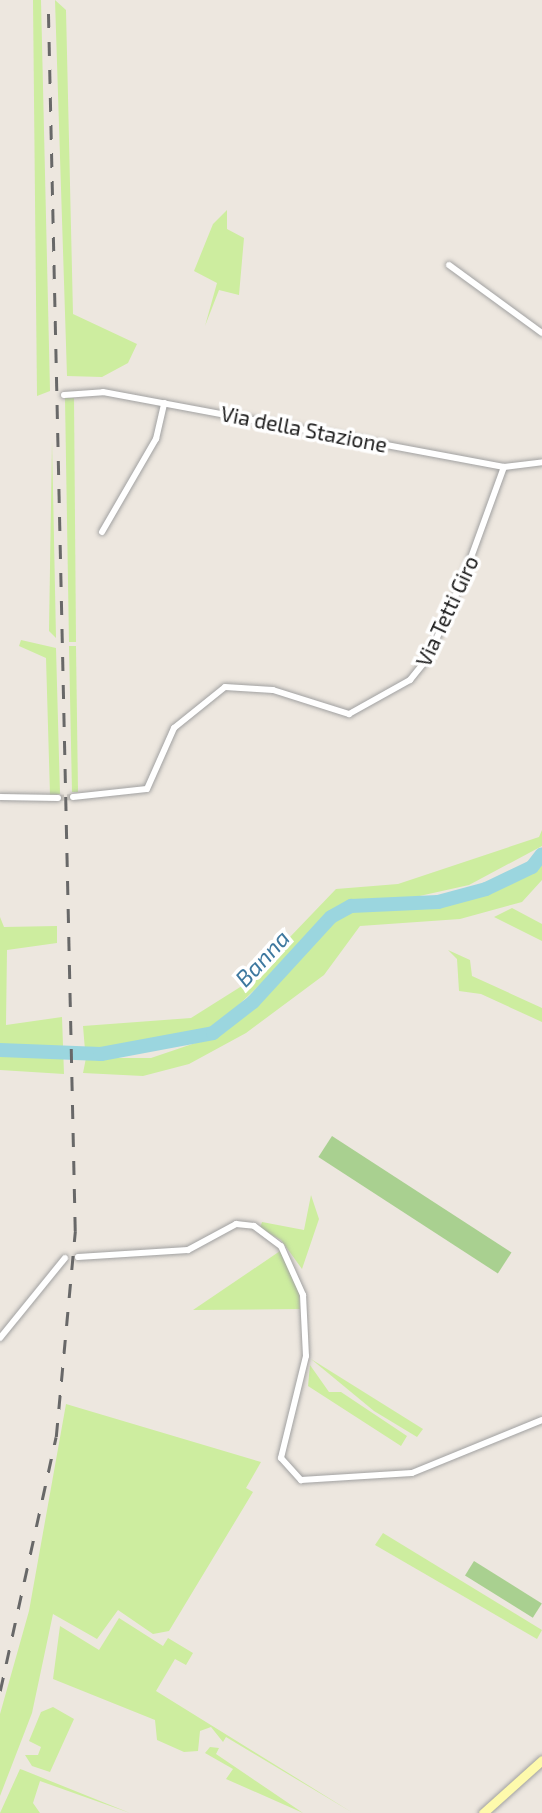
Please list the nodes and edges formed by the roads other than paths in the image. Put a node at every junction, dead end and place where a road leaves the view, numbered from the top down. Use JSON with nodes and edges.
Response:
{"nodes":[{"id":1,"x":449,"y":265,"type":"dead end"},
{"id":2,"x":542,"y":333,"type":"edge"},
{"id":3,"x":64,"y":394,"type":"dead end"},
{"id":4,"x":164,"y":403,"type":"junction"},
{"id":5,"x":542,"y":463,"type":"edge"},
{"id":6,"x":504,"y":467,"type":"junction"},
{"id":7,"x":102,"y":532,"type":"dead end"},
{"id":8,"x":73,"y":797,"type":"tunnel mouth"},
{"id":9,"x":0,"y":798,"type":"edge"},
{"id":10,"x":58,"y":798,"type":"tunnel mouth"},
{"id":11,"x":78,"y":1256,"type":"dead end"},
{"id":12,"x":65,"y":1258,"type":"dead end"},
{"id":13,"x":0,"y":1338,"type":"edge"},
{"id":14,"x":542,"y":1420,"type":"edge"},
{"id":15,"x":542,"y":1760,"type":"edge"},
{"id":16,"x":483,"y":1813,"type":"edge"}],
"edges":[{"from":1,"to":2,"type":"street"},
{"from":3,"to":4,"type":"street","name":"Via della Stazione"},
{"from":4,"to":6,"type":"street","name":"Via della Stazione"},
{"from":4,"to":7,"type":"street"},
{"from":5,"to":6,"type":"street"},
{"from":6,"to":8,"type":"street","name":"Via Tetti Giro"},
{"from":9,"to":10,"type":"street"},
{"from":11,"to":14,"type":"street"},
{"from":12,"to":13,"type":"street"},
{"from":15,"to":16,"type":"main road"}]}
